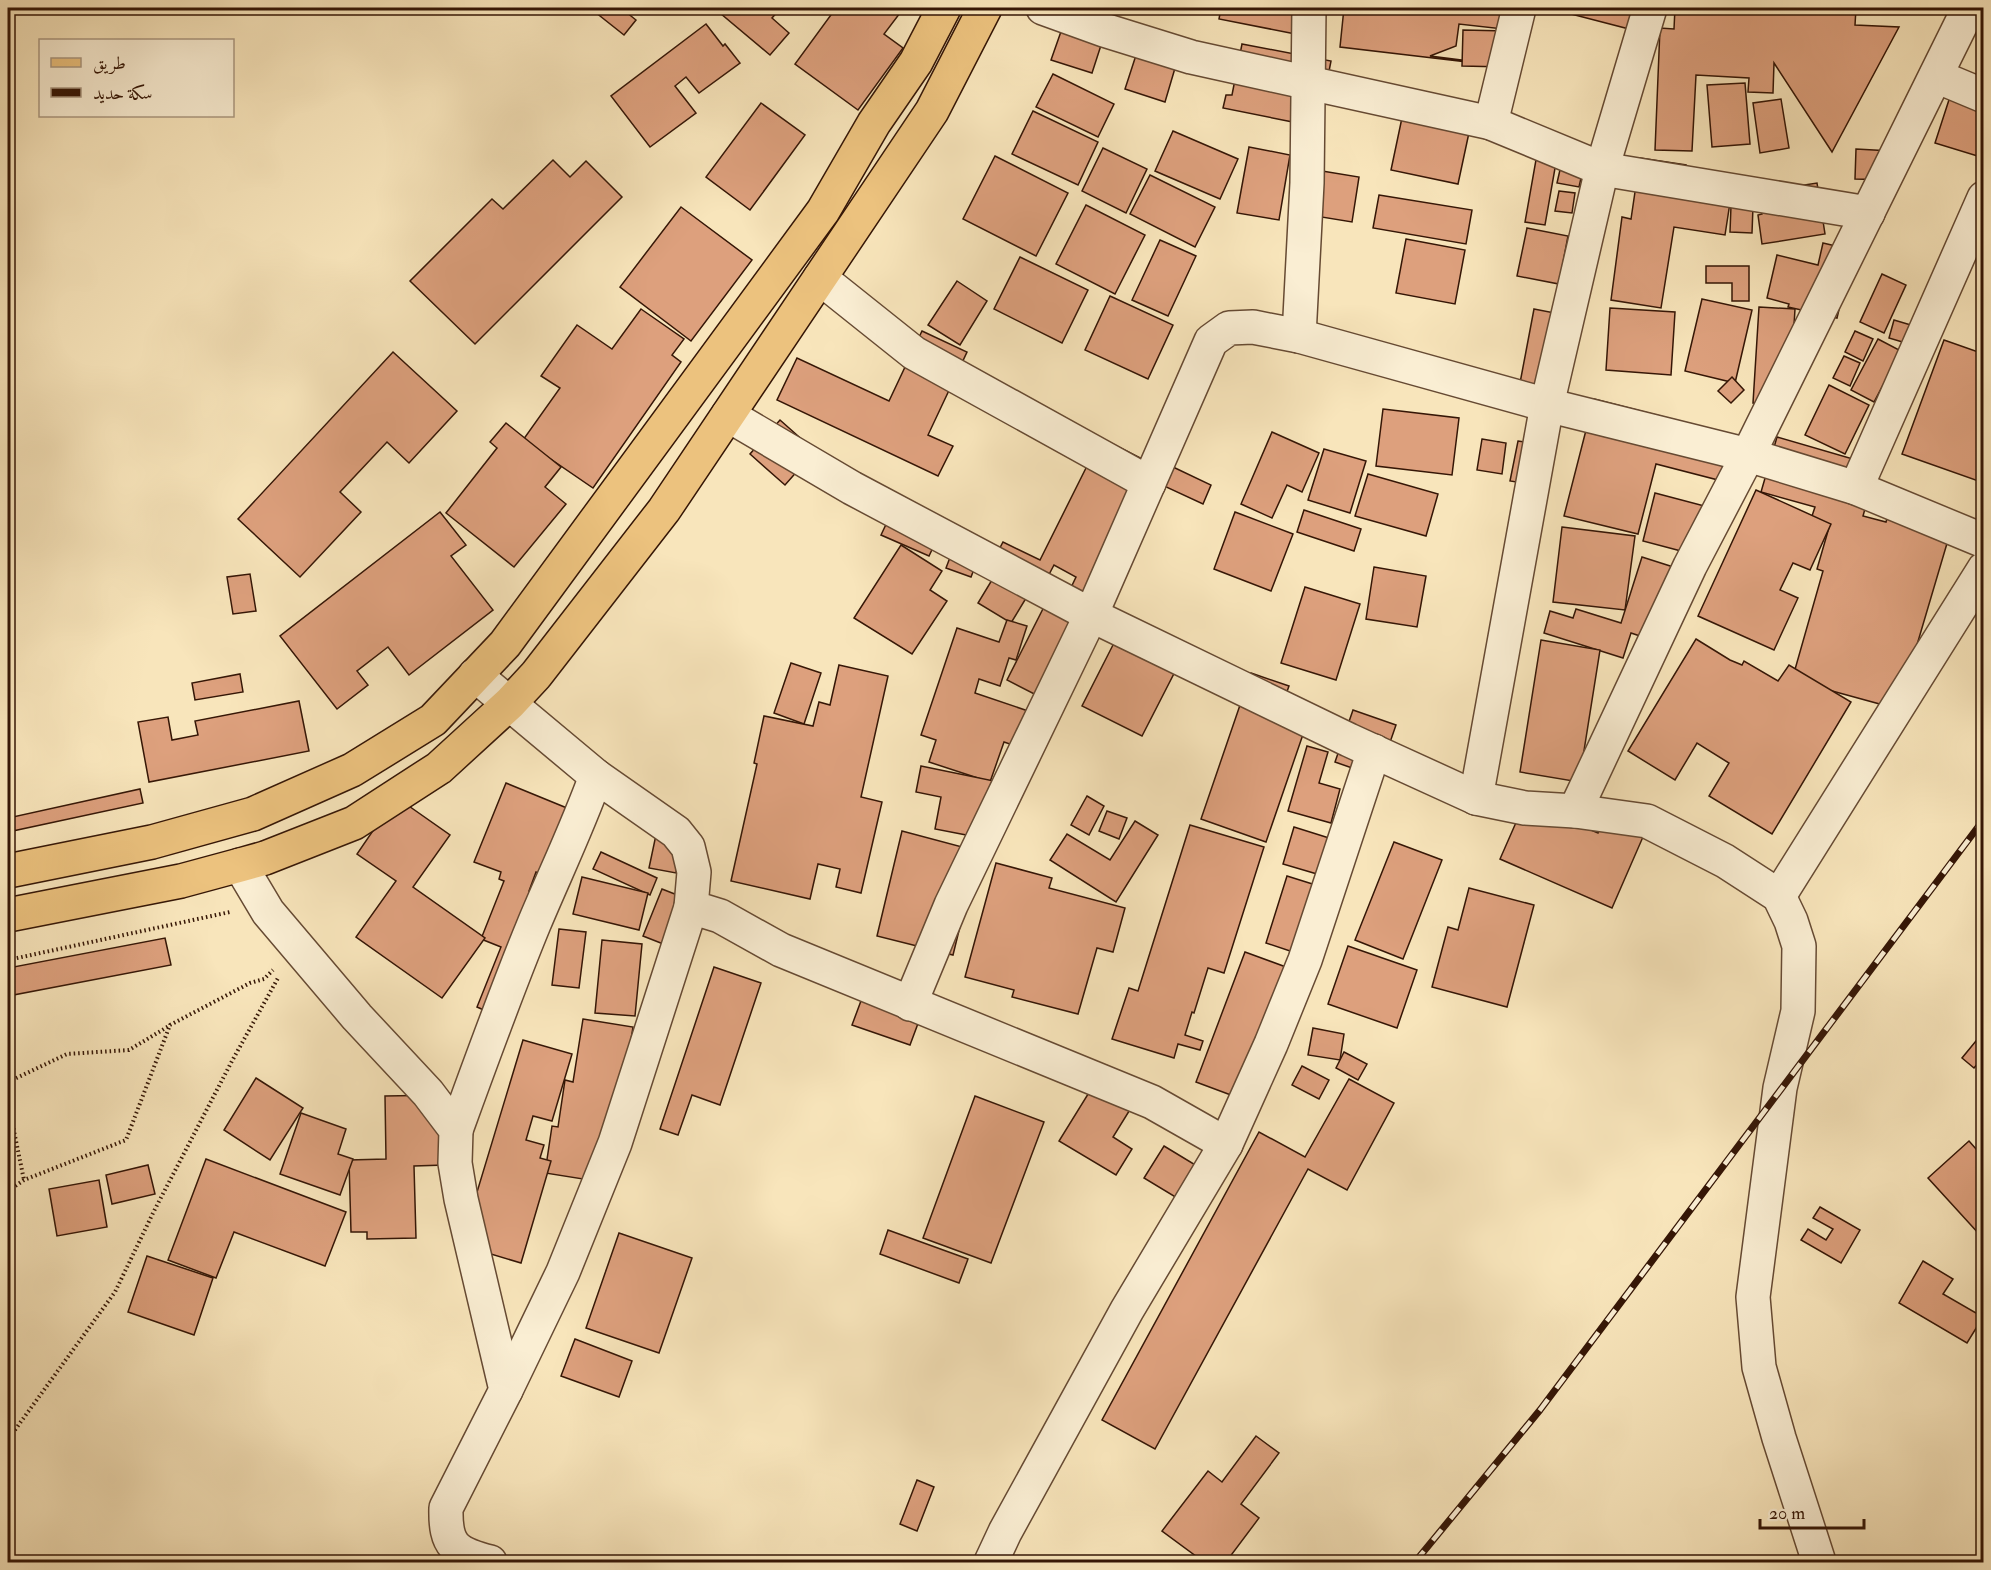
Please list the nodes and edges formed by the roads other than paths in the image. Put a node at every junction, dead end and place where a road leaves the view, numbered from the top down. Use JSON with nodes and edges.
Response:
{"nodes":[{"id":1,"x":944,"y":8,"type":"edge"},
{"id":2,"x":985,"y":8,"type":"edge"},
{"id":3,"x":1043,"y":8,"type":"edge"},
{"id":4,"x":1310,"y":8,"type":"edge"},
{"id":5,"x":1519,"y":8,"type":"edge"},
{"id":6,"x":1650,"y":8,"type":"edge"},
{"id":7,"x":1969,"y":8,"type":"edge"},
{"id":8,"x":1936,"y":76,"type":"junction"},
{"id":9,"x":1308,"y":81,"type":"junction"},
{"id":10,"x":1983,"y":96,"type":"edge"},
{"id":11,"x":1491,"y":123,"type":"junction"},
{"id":12,"x":1602,"y":169,"type":"junction"},
{"id":13,"x":1983,"y":198,"type":"edge"},
{"id":14,"x":1868,"y":213,"type":"junction"},
{"id":15,"x":820,"y":278,"type":"junction"},
{"id":16,"x":1299,"y":336,"type":"junction"},
{"id":17,"x":1547,"y":405,"type":"junction"},
{"id":18,"x":728,"y":415,"type":"junction"},
{"id":19,"x":1748,"y":455,"type":"junction"},
{"id":20,"x":1149,"y":483,"type":"junction"},
{"id":21,"x":1856,"y":488,"type":"junction"},
{"id":22,"x":1983,"y":541,"type":"edge"},
{"id":23,"x":1983,"y":569,"type":"edge"},
{"id":24,"x":1091,"y":615,"type":"junction"},
{"id":25,"x":475,"y":675,"type":"junction"},
{"id":26,"x":510,"y":703,"type":"junction"},
{"id":27,"x":1374,"y":751,"type":"junction"},
{"id":28,"x":596,"y":776,"type":"junction"},
{"id":29,"x":1476,"y":798,"type":"junction"},
{"id":30,"x":1575,"y":811,"type":"junction"},
{"id":31,"x":168,"y":838,"type":"junction"},
{"id":32,"x":240,"y":865,"type":"junction"},
{"id":33,"x":8,"y":870,"type":"edge"},
{"id":34,"x":181,"y":881,"type":"junction"},
{"id":35,"x":1779,"y":896,"type":"junction"},
{"id":36,"x":691,"y":907,"type":"junction"},
{"id":37,"x":8,"y":915,"type":"edge"},
{"id":38,"x":910,"y":1004,"type":"junction"},
{"id":39,"x":456,"y":1130,"type":"junction"},
{"id":40,"x":1226,"y":1144,"type":"junction"},
{"id":41,"x":506,"y":1390,"type":"junction"},
{"id":42,"x":490,"y":1563,"type":"edge"},
{"id":43,"x":991,"y":1563,"type":"edge"},
{"id":44,"x":1819,"y":1563,"type":"edge"}],
"edges":[{"from":1,"to":25,"type":"main road"},
{"from":2,"to":15,"type":"main road"},
{"from":3,"to":9,"type":"street"},
{"from":4,"to":9,"type":"street"},
{"from":5,"to":11,"type":"street"},
{"from":6,"to":12,"type":"street"},
{"from":7,"to":8,"type":"street"},
{"from":8,"to":10,"type":"street"},
{"from":8,"to":14,"type":"street"},
{"from":9,"to":11,"type":"street"},
{"from":9,"to":16,"type":"street"},
{"from":11,"to":12,"type":"street"},
{"from":12,"to":14,"type":"street"},
{"from":12,"to":17,"type":"street"},
{"from":13,"to":21,"type":"street"},
{"from":14,"to":19,"type":"street"},
{"from":15,"to":18,"type":"main road"},
{"from":15,"to":20,"type":"street"},
{"from":16,"to":17,"type":"street"},
{"from":16,"to":20,"type":"street"},
{"from":17,"to":19,"type":"street"},
{"from":17,"to":29,"type":"street"},
{"from":18,"to":24,"type":"street"},
{"from":18,"to":26,"type":"main road"},
{"from":19,"to":21,"type":"street"},
{"from":19,"to":30,"type":"street"},
{"from":20,"to":24,"type":"street"},
{"from":21,"to":22,"type":"street"},
{"from":23,"to":35,"type":"street"},
{"from":24,"to":27,"type":"street"},
{"from":24,"to":38,"type":"street"},
{"from":25,"to":26,"type":"street"},
{"from":25,"to":31,"type":"main road"},
{"from":26,"to":28,"type":"street"},
{"from":26,"to":32,"type":"main road"},
{"from":27,"to":29,"type":"street"},
{"from":27,"to":40,"type":"street"},
{"from":28,"to":36,"type":"street"},
{"from":28,"to":39,"type":"street"},
{"from":29,"to":30,"type":"street"},
{"from":30,"to":35,"type":"street"},
{"from":31,"to":33,"type":"main road"},
{"from":31,"to":34,"type":"main road"},
{"from":32,"to":34,"type":"main road"},
{"from":32,"to":39,"type":"street"},
{"from":34,"to":37,"type":"main road"},
{"from":35,"to":44,"type":"street"},
{"from":36,"to":38,"type":"street"},
{"from":36,"to":41,"type":"street"},
{"from":38,"to":40,"type":"street"},
{"from":39,"to":41,"type":"street"},
{"from":40,"to":43,"type":"street"},
{"from":41,"to":42,"type":"street"}]}
